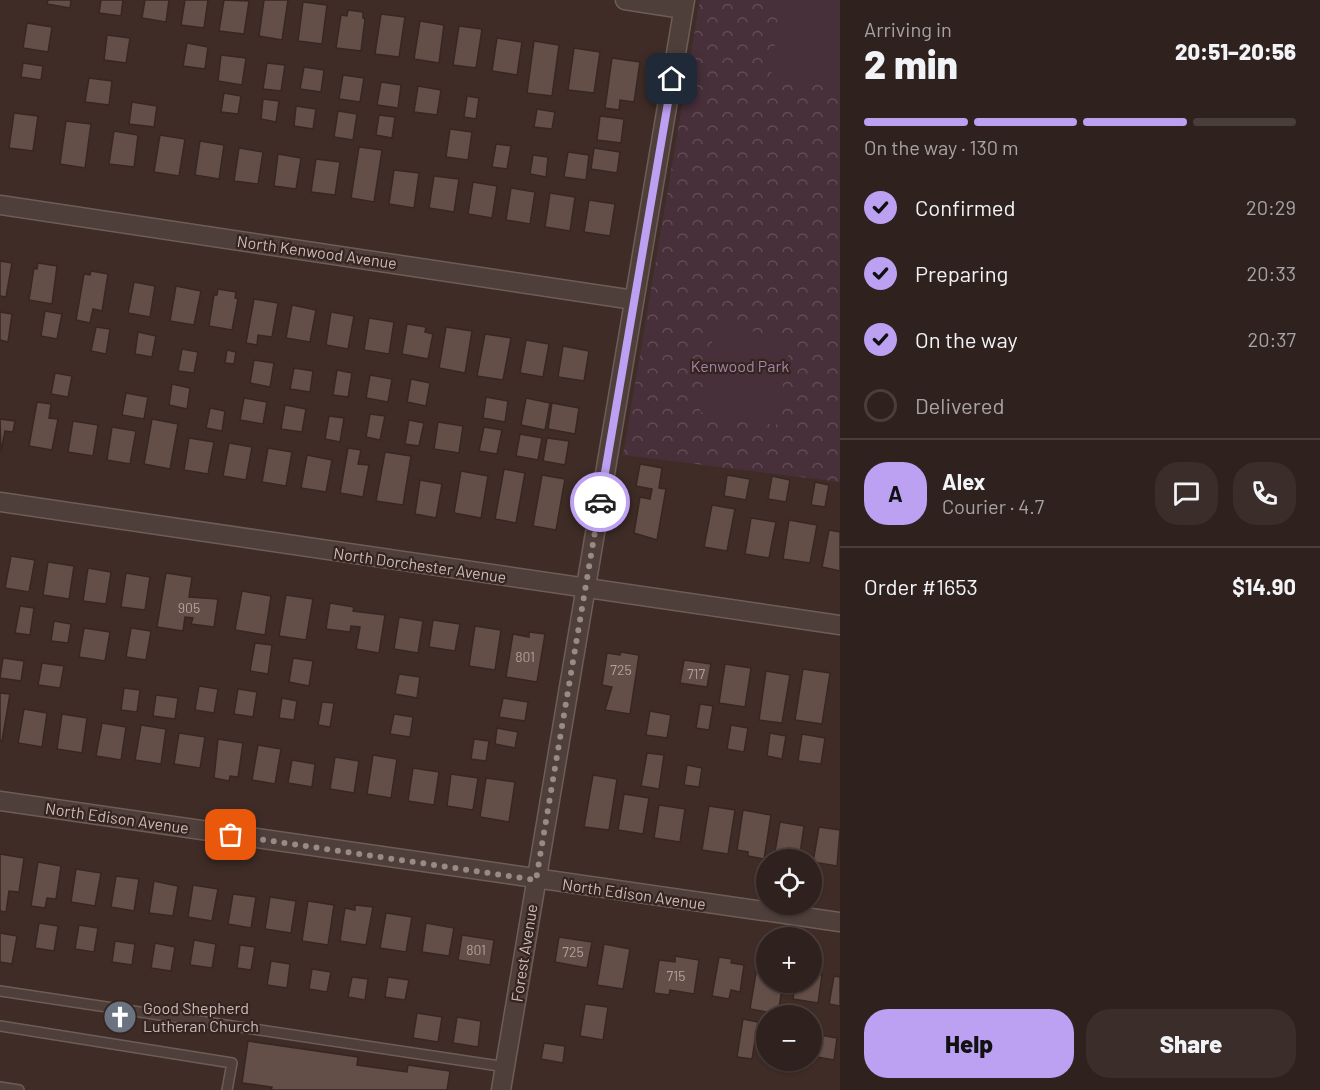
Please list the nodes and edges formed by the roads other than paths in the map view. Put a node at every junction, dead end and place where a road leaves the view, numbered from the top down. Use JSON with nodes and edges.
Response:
{"nodes":[{"id":1,"x":625,"y":0,"type":"edge"},
{"id":2,"x":684,"y":5,"type":"edge"},
{"id":3,"x":0,"y":205,"type":"edge"},
{"id":4,"x":634,"y":300,"type":"junction"},
{"id":5,"x":0,"y":502,"type":"edge"},
{"id":6,"x":585,"y":589,"type":"junction"},
{"id":7,"x":840,"y":625,"type":"edge"},
{"id":8,"x":0,"y":801,"type":"edge"},
{"id":9,"x":536,"y":880,"type":"junction"},
{"id":10,"x":840,"y":922,"type":"edge"},
{"id":11,"x":0,"y":991,"type":"edge"},
{"id":12,"x":0,"y":1026,"type":"edge"},
{"id":13,"x":506,"y":1067,"type":"junction"},
{"id":14,"x":0,"y":1087,"type":"edge"},
{"id":15,"x":19,"y":1090,"type":"edge"},
{"id":16,"x":227,"y":1090,"type":"edge"},
{"id":17,"x":501,"y":1090,"type":"edge"}],
"edges":[{"from":1,"to":2,"type":"street"},
{"from":2,"to":4,"type":"street","name":"Forest Avenue"},
{"from":3,"to":4,"type":"street","name":"North Kenwood Avenue"},
{"from":4,"to":6,"type":"street","name":"Forest Avenue"},
{"from":5,"to":6,"type":"street","name":"North Dorchester Avenue"},
{"from":6,"to":7,"type":"street","name":"North Dorchester Avenue"},
{"from":6,"to":9,"type":"street","name":"Forest Avenue"},
{"from":8,"to":9,"type":"street","name":"North Edison Avenue"},
{"from":9,"to":10,"type":"street","name":"North Edison Avenue"},
{"from":9,"to":13,"type":"street","name":"Forest Avenue"},
{"from":11,"to":13,"type":"lane"},
{"from":12,"to":16,"type":"lane"},
{"from":13,"to":17,"type":"street","name":"Forest Avenue"},
{"from":14,"to":15,"type":"lane"}]}
